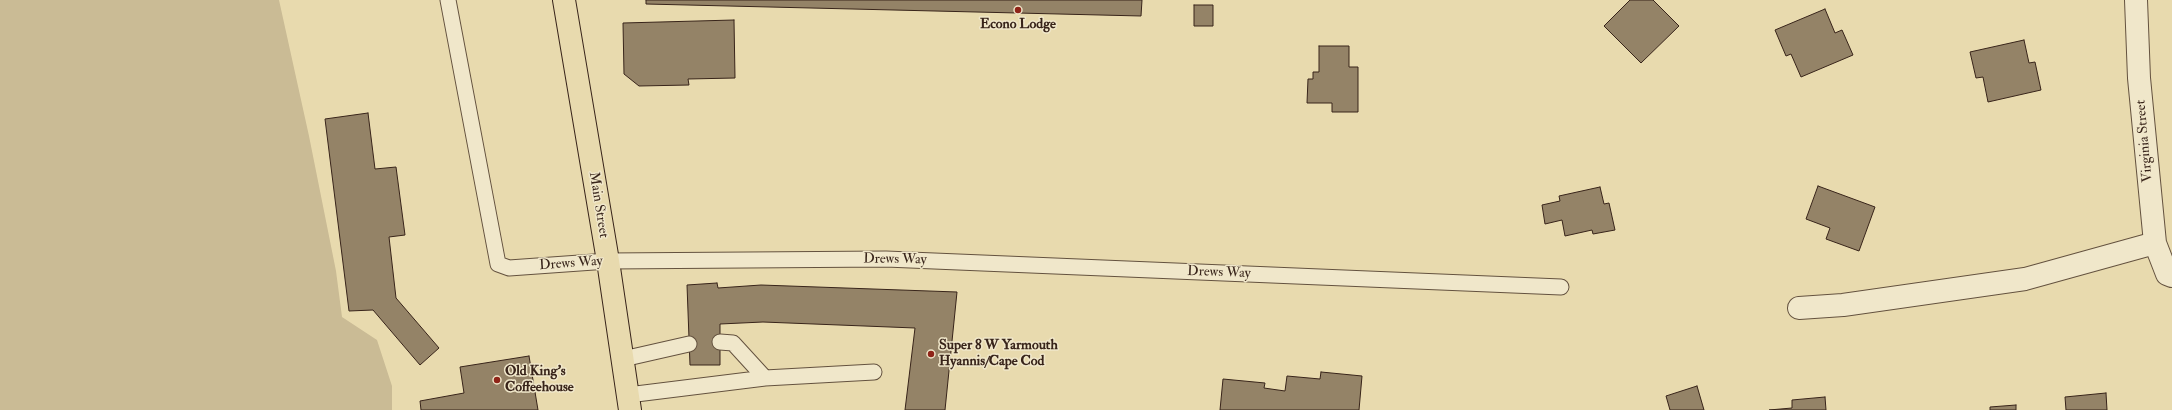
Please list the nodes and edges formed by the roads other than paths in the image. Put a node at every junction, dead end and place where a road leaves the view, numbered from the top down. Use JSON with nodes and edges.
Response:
{"nodes":[{"id":1,"x":448,"y":0,"type":"edge"},
{"id":2,"x":564,"y":0,"type":"edge"},
{"id":3,"x":2136,"y":0,"type":"edge"},
{"id":4,"x":2155,"y":243,"type":"junction"},
{"id":5,"x":608,"y":261,"type":"junction"},
{"id":6,"x":2172,"y":276,"type":"edge"},
{"id":7,"x":1561,"y":287,"type":"dead end"},
{"id":8,"x":1798,"y":308,"type":"dead end"},
{"id":9,"x":720,"y":342,"type":"dead end"},
{"id":10,"x":689,"y":344,"type":"dead end"},
{"id":11,"x":623,"y":360,"type":"junction"},
{"id":12,"x":874,"y":372,"type":"dead end"},
{"id":13,"x":765,"y":378,"type":"junction"},
{"id":14,"x":629,"y":402,"type":"edge"}],
"edges":[{"from":1,"to":5,"type":"lane","name":"Drews Way"},
{"from":2,"to":5,"type":"main road","name":"Main Street"},
{"from":3,"to":4,"type":"street","name":"Virginia Street"},
{"from":4,"to":6,"type":"street","name":"Virginia Street"},
{"from":4,"to":8,"type":"street"},
{"from":5,"to":7,"type":"lane","name":"Drews Way"},
{"from":5,"to":11,"type":"main road","name":"Main Street"},
{"from":9,"to":13,"type":"lane"},
{"from":10,"to":11,"type":"lane"},
{"from":11,"to":14,"type":"main road","name":"Main Street"},
{"from":12,"to":13,"type":"lane"},
{"from":13,"to":14,"type":"lane"}]}
